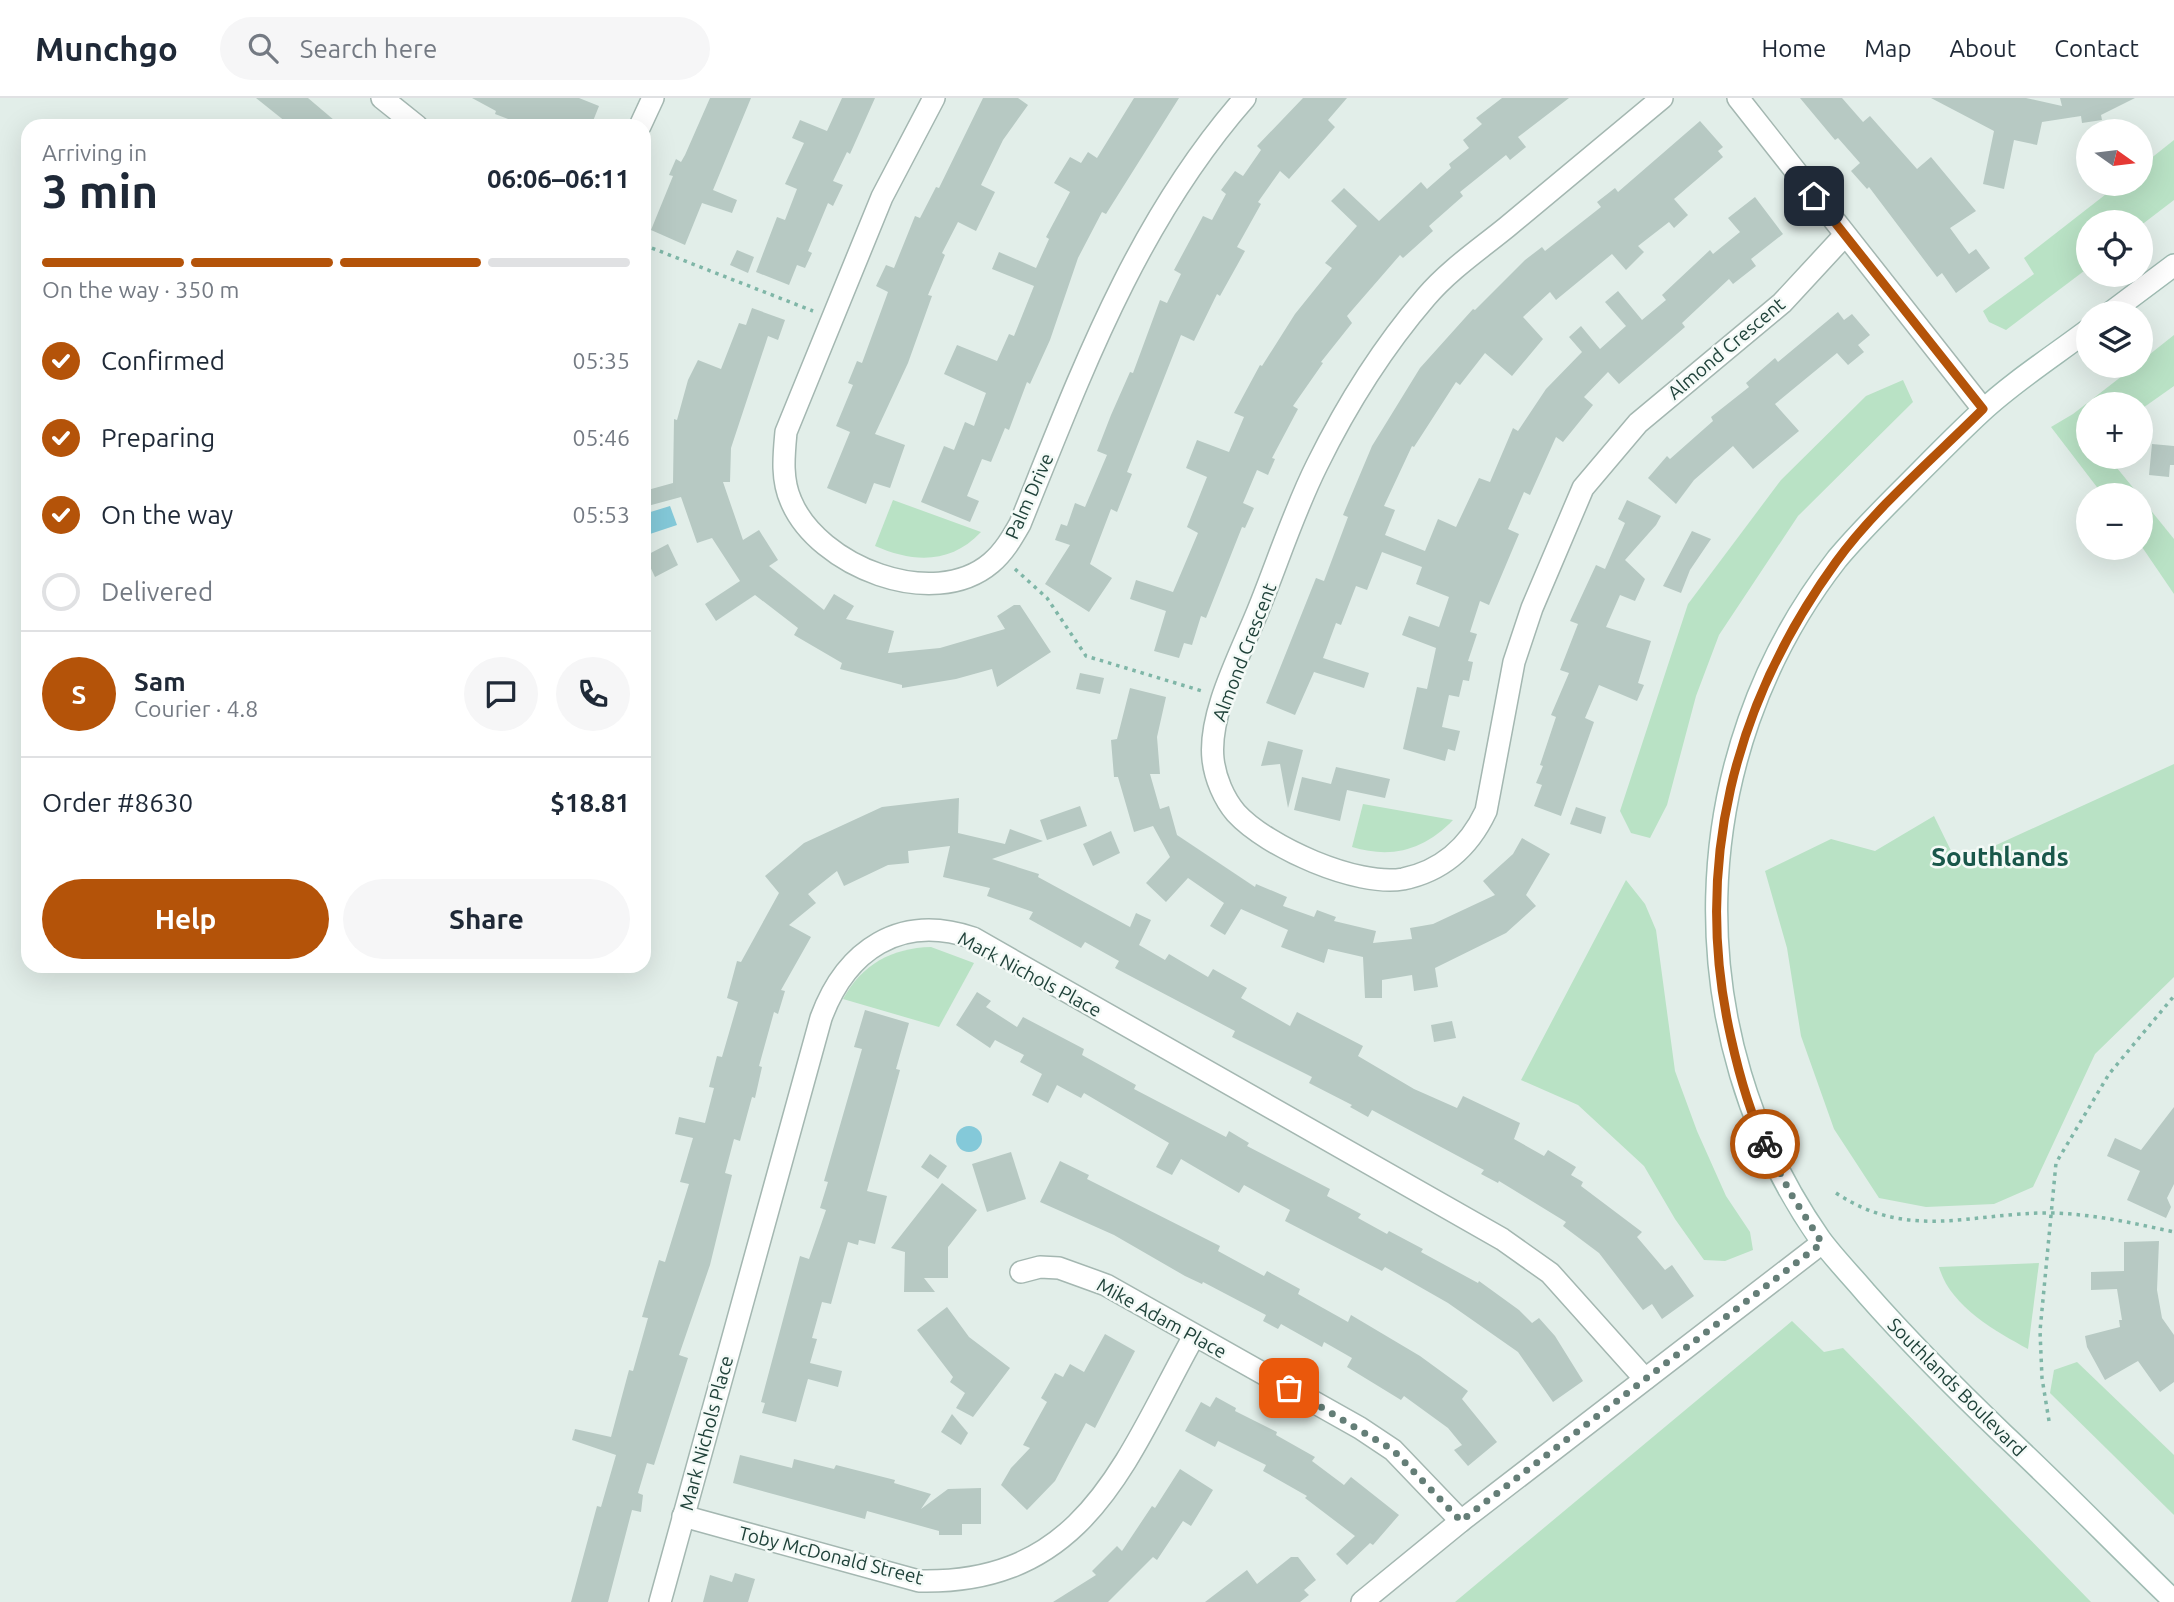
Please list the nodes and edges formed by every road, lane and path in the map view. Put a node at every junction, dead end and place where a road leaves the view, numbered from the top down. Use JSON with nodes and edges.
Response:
{"nodes":[{"id":1,"x":382,"y":98,"type":"edge"},
{"id":2,"x":653,"y":98,"type":"edge"},
{"id":3,"x":934,"y":98,"type":"edge"},
{"id":4,"x":1245,"y":98,"type":"edge"},
{"id":5,"x":1662,"y":98,"type":"edge"},
{"id":6,"x":1738,"y":98,"type":"edge"},
{"id":7,"x":408,"y":119,"type":"edge"},
{"id":8,"x":643,"y":119,"type":"edge"},
{"id":9,"x":1845,"y":235,"type":"junction"},
{"id":10,"x":651,"y":248,"type":"edge"},
{"id":11,"x":2174,"y":265,"type":"edge"},
{"id":12,"x":2126,"y":301,"type":"edge"},
{"id":13,"x":815,"y":311,"type":"dead end"},
{"id":14,"x":2076,"y":339,"type":"edge"},
{"id":15,"x":1983,"y":409,"type":"junction"},
{"id":16,"x":1015,"y":569,"type":"dead end"},
{"id":17,"x":1204,"y":692,"type":"dead end"},
{"id":18,"x":2174,"y":996,"type":"edge"},
{"id":19,"x":1836,"y":1193,"type":"dead end"},
{"id":20,"x":2049,"y":1213,"type":"junction"},
{"id":21,"x":2174,"y":1232,"type":"edge"},
{"id":22,"x":1822,"y":1243,"type":"junction"},
{"id":23,"x":1021,"y":1272,"type":"dead end"},
{"id":24,"x":1194,"y":1336,"type":"junction"},
{"id":25,"x":1645,"y":1379,"type":"junction"},
{"id":26,"x":2049,"y":1421,"type":"dead end"},
{"id":27,"x":683,"y":1517,"type":"junction"},
{"id":28,"x":1461,"y":1521,"type":"junction"},
{"id":29,"x":2174,"y":1601,"type":"edge"},
{"id":30,"x":660,"y":1602,"type":"edge"},
{"id":31,"x":1362,"y":1602,"type":"edge"}],
"edges":[{"from":1,"to":7,"type":"street"},
{"from":2,"to":8,"type":"street"},
{"from":3,"to":4,"type":"street","name":"Palm Drive"},
{"from":5,"to":9,"type":"street","name":"Almond Crescent"},
{"from":6,"to":9,"type":"street"},
{"from":9,"to":15,"type":"street"},
{"from":10,"to":13,"type":"path"},
{"from":11,"to":12,"type":"street"},
{"from":14,"to":15,"type":"street","name":"Southlands Boulevard"},
{"from":15,"to":22,"type":"street","name":"Southlands Boulevard"},
{"from":16,"to":17,"type":"path"},
{"from":18,"to":20,"type":"path"},
{"from":19,"to":20,"type":"path"},
{"from":20,"to":21,"type":"path"},
{"from":20,"to":26,"type":"path"},
{"from":22,"to":25,"type":"street"},
{"from":22,"to":29,"type":"street","name":"Southlands Boulevard"},
{"from":23,"to":24,"type":"street","name":"Mike Adam Place"},
{"from":24,"to":27,"type":"street","name":"Toby McDonald Street"},
{"from":24,"to":28,"type":"street","name":"Mike Adam Place"},
{"from":25,"to":27,"type":"street","name":"Mark Nichols Place"},
{"from":25,"to":28,"type":"street"},
{"from":27,"to":30,"type":"street","name":"Mark Nichols Place"},
{"from":28,"to":31,"type":"street"}]}
